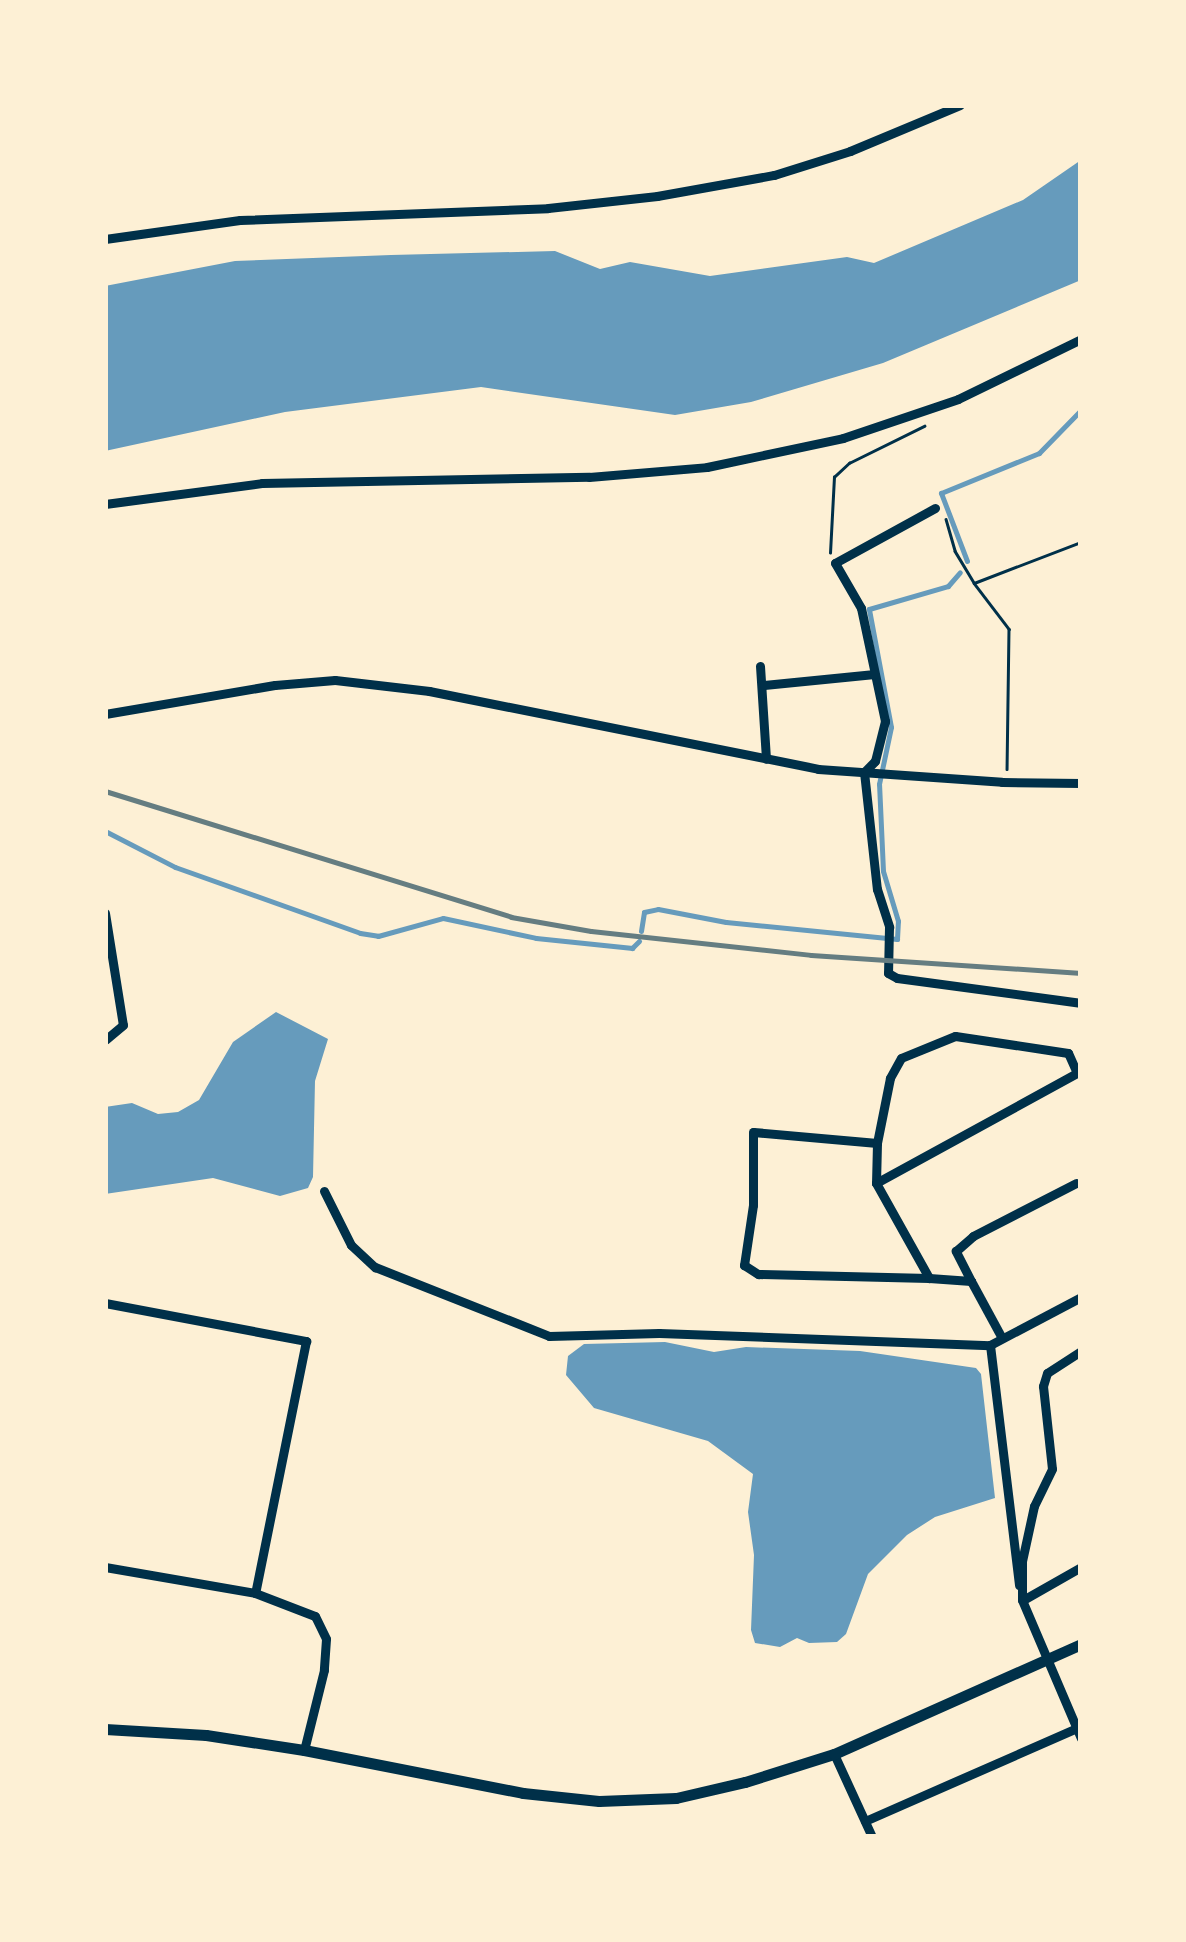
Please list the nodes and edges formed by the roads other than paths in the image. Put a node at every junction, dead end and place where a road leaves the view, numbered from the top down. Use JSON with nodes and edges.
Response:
{"nodes":[{"id":1,"x":960,"y":105,"type":"edge"},
{"id":2,"x":105,"y":240,"type":"edge"},
{"id":3,"x":1081,"y":340,"type":"edge"},
{"id":4,"x":105,"y":504,"type":"edge"},
{"id":5,"x":934,"y":508,"type":"road end"},
{"id":6,"x":760,"y":666,"type":"dead end"},
{"id":7,"x":874,"y":674,"type":"junction"},
{"id":8,"x":764,"y":686,"type":"junction"},
{"id":9,"x":105,"y":714,"type":"edge"},
{"id":10,"x":766,"y":758,"type":"junction"},
{"id":11,"x":874,"y":774,"type":"junction"},
{"id":12,"x":1081,"y":783,"type":"edge"},
{"id":13,"x":105,"y":913,"type":"edge"},
{"id":14,"x":1081,"y":1003,"type":"edge"},
{"id":15,"x":105,"y":1040,"type":"edge"},
{"id":16,"x":877,"y":1143,"type":"junction"},
{"id":17,"x":876,"y":1182,"type":"junction"},
{"id":18,"x":1076,"y":1183,"type":"dead end"},
{"id":19,"x":324,"y":1191,"type":"dead end"},
{"id":20,"x":929,"y":1278,"type":"junction"},
{"id":21,"x":971,"y":1281,"type":"junction"},
{"id":22,"x":1081,"y":1296,"type":"edge"},
{"id":23,"x":105,"y":1303,"type":"edge"},
{"id":24,"x":1002,"y":1338,"type":"junction"},
{"id":25,"x":990,"y":1345,"type":"junction"},
{"id":26,"x":1081,"y":1351,"type":"edge"},
{"id":27,"x":105,"y":1567,"type":"edge"},
{"id":28,"x":1081,"y":1567,"type":"edge"},
{"id":29,"x":255,"y":1594,"type":"junction"},
{"id":30,"x":1022,"y":1600,"type":"junction"},
{"id":31,"x":1081,"y":1644,"type":"edge"},
{"id":32,"x":1045,"y":1658,"type":"junction"},
{"id":33,"x":105,"y":1730,"type":"edge"},
{"id":34,"x":1080,"y":1731,"type":"edge"},
{"id":35,"x":304,"y":1750,"type":"junction"},
{"id":36,"x":834,"y":1754,"type":"junction"},
{"id":37,"x":865,"y":1821,"type":"junction"},
{"id":38,"x":872,"y":1837,"type":"edge"}],
"edges":[{"from":1,"to":2,"type":"street"},
{"from":3,"to":4,"type":"street"},
{"from":5,"to":7,"type":"street"},
{"from":6,"to":8,"type":"street"},
{"from":7,"to":8,"type":"street"},
{"from":7,"to":11,"type":"street"},
{"from":8,"to":10,"type":"street"},
{"from":9,"to":10,"type":"street"},
{"from":10,"to":11,"type":"street"},
{"from":11,"to":12,"type":"street"},
{"from":11,"to":14,"type":"street"},
{"from":13,"to":15,"type":"street"},
{"from":16,"to":17,"type":"street"},
{"from":16,"to":17,"type":"street"},
{"from":16,"to":20,"type":"street"},
{"from":17,"to":20,"type":"street"},
{"from":18,"to":21,"type":"street"},
{"from":19,"to":25,"type":"street"},
{"from":20,"to":21,"type":"street"},
{"from":21,"to":24,"type":"street"},
{"from":22,"to":24,"type":"street"},
{"from":23,"to":29,"type":"street"},
{"from":24,"to":25,"type":"street"},
{"from":25,"to":30,"type":"street"},
{"from":26,"to":30,"type":"street"},
{"from":27,"to":29,"type":"street"},
{"from":28,"to":30,"type":"street"},
{"from":29,"to":35,"type":"street"},
{"from":30,"to":32,"type":"street"},
{"from":31,"to":32,"type":"main road"},
{"from":32,"to":34,"type":"street"},
{"from":32,"to":36,"type":"main road"},
{"from":33,"to":35,"type":"main road"},
{"from":34,"to":37,"type":"street"},
{"from":35,"to":36,"type":"main road"},
{"from":36,"to":37,"type":"street"},
{"from":37,"to":38,"type":"street"}]}
